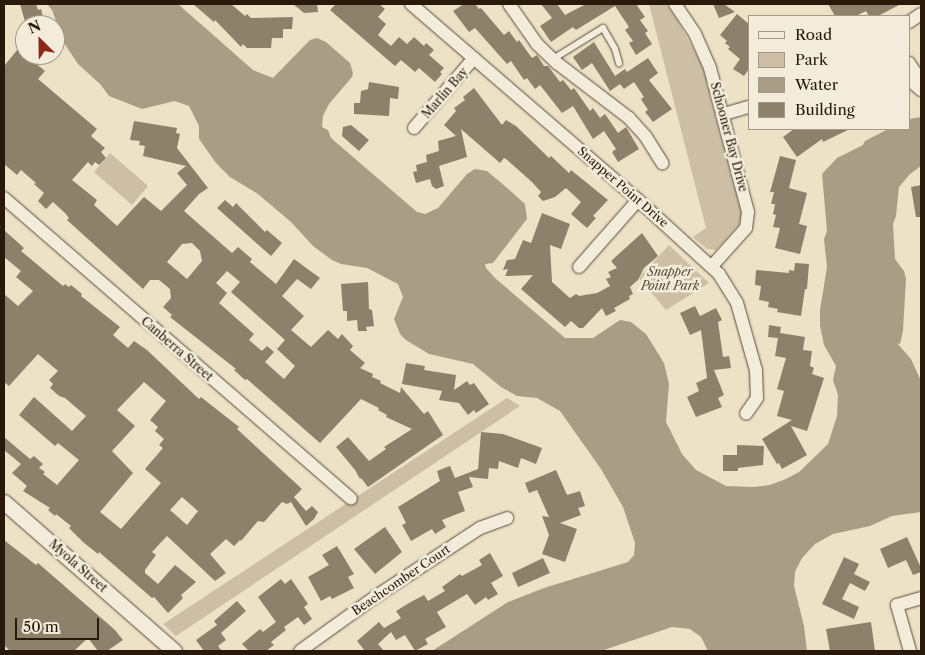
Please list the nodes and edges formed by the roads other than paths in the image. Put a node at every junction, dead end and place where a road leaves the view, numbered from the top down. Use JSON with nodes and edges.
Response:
{"nodes":[{"id":1,"x":411,"y":4,"type":"edge"},
{"id":2,"x":509,"y":4,"type":"edge"},
{"id":3,"x":675,"y":4,"type":"edge"},
{"id":4,"x":921,"y":14,"type":"edge"},
{"id":5,"x":910,"y":21,"type":"edge"},
{"id":6,"x":474,"y":58,"type":"junction"},
{"id":7,"x":553,"y":59,"type":"junction"},
{"id":8,"x":619,"y":63,"type":"dead end"},
{"id":9,"x":910,"y":65,"type":"edge"},
{"id":10,"x":910,"y":81,"type":"edge"},
{"id":11,"x":921,"y":81,"type":"edge"},
{"id":12,"x":921,"y":90,"type":"edge"},
{"id":13,"x":748,"y":107,"type":"edge"},
{"id":14,"x":724,"y":114,"type":"junction"},
{"id":15,"x":414,"y":128,"type":"dead end"},
{"id":16,"x":662,"y":162,"type":"dead end"},
{"id":17,"x":4,"y":198,"type":"edge"},
{"id":18,"x":638,"y":200,"type":"junction"},
{"id":19,"x":712,"y":266,"type":"junction"},
{"id":20,"x":579,"y":267,"type":"dead end"},
{"id":21,"x":746,"y":414,"type":"dead end"},
{"id":22,"x":351,"y":499,"type":"dead end"},
{"id":23,"x":4,"y":502,"type":"edge"},
{"id":24,"x":507,"y":518,"type":"dead end"},
{"id":25,"x":921,"y":598,"type":"edge"},
{"id":26,"x":174,"y":651,"type":"edge"},
{"id":27,"x":300,"y":651,"type":"edge"},
{"id":28,"x":910,"y":651,"type":"edge"}],
"edges":[{"from":1,"to":6,"type":"street","name":"Snapper Point Drive"},
{"from":2,"to":7,"type":"street"},
{"from":3,"to":14,"type":"street","name":"Schooner Bay Drive"},
{"from":4,"to":5,"type":"street"},
{"from":6,"to":15,"type":"street","name":"Marlin Bay"},
{"from":6,"to":18,"type":"street","name":"Snapper Point Drive"},
{"from":7,"to":8,"type":"lane"},
{"from":7,"to":16,"type":"street"},
{"from":9,"to":11,"type":"street"},
{"from":10,"to":12,"type":"street"},
{"from":13,"to":14,"type":"street"},
{"from":14,"to":19,"type":"street","name":"Schooner Bay Drive"},
{"from":17,"to":22,"type":"street","name":"Canberra Street"},
{"from":18,"to":19,"type":"street","name":"Snapper Point Drive"},
{"from":18,"to":20,"type":"street"},
{"from":19,"to":21,"type":"street","name":"Snapper Point Drive"},
{"from":23,"to":26,"type":"street","name":"Myola Street"},
{"from":24,"to":27,"type":"street","name":"Beachcomber Court"},
{"from":25,"to":28,"type":"street"}]}
